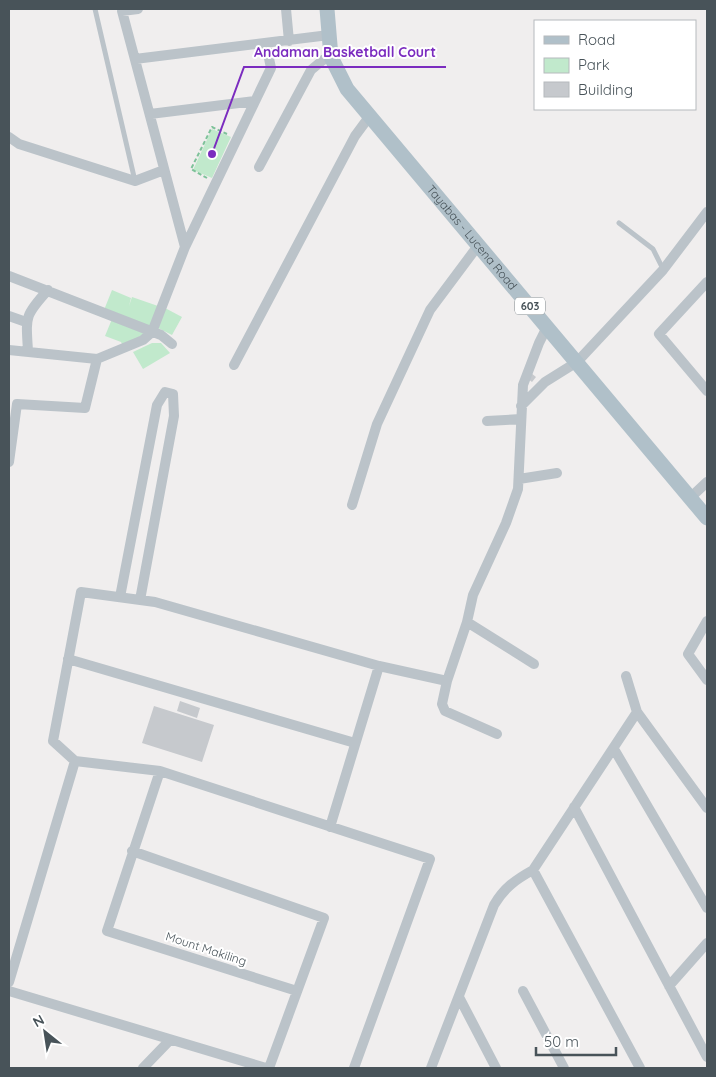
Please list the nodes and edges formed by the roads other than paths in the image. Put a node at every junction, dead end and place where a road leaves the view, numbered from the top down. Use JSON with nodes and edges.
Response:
{"nodes":[{"id":1,"x":95,"y":9,"type":"edge"},
{"id":2,"x":138,"y":9,"type":"edge"},
{"id":3,"x":286,"y":9,"type":"edge"},
{"id":4,"x":327,"y":9,"type":"edge"},
{"id":5,"x":329,"y":35,"type":"junction"},
{"id":6,"x":289,"y":41,"type":"junction"},
{"id":7,"x":266,"y":44,"type":"junction"},
{"id":8,"x":331,"y":57,"type":"junction"},
{"id":9,"x":135,"y":59,"type":"junction"},
{"id":10,"x":255,"y":101,"type":"junction"},
{"id":11,"x":150,"y":114,"type":"junction"},
{"id":12,"x":368,"y":117,"type":"junction"},
{"id":13,"x":9,"y":137,"type":"edge"},
{"id":14,"x":259,"y":168,"type":"dead end"},
{"id":15,"x":164,"y":170,"type":"junction"},
{"id":16,"x":135,"y":181,"type":"junction"},
{"id":17,"x":707,"y":212,"type":"edge"},
{"id":18,"x":618,"y":223,"type":"dead end"},
{"id":19,"x":480,"y":246,"type":"junction"},
{"id":20,"x":185,"y":247,"type":"junction"},
{"id":21,"x":663,"y":270,"type":"junction"},
{"id":22,"x":9,"y":276,"type":"edge"},
{"id":23,"x":706,"y":286,"type":"edge"},
{"id":24,"x":48,"y":290,"type":"junction"},
{"id":25,"x":9,"y":316,"type":"edge"},
{"id":26,"x":26,"y":322,"type":"junction"},
{"id":27,"x":548,"y":327,"type":"junction"},
{"id":28,"x":152,"y":332,"type":"junction"},
{"id":29,"x":172,"y":344,"type":"dead end"},
{"id":30,"x":9,"y":350,"type":"edge"},
{"id":31,"x":28,"y":351,"type":"junction"},
{"id":32,"x":97,"y":359,"type":"junction"},
{"id":33,"x":576,"y":362,"type":"junction"},
{"id":34,"x":234,"y":365,"type":"dead end"},
{"id":35,"x":707,"y":391,"type":"edge"},
{"id":36,"x":521,"y":406,"type":"junction"},
{"id":37,"x":521,"y":419,"type":"junction"},
{"id":38,"x":487,"y":421,"type":"dead end"},
{"id":39,"x":9,"y":462,"type":"edge"},
{"id":40,"x":557,"y":473,"type":"dead end"},
{"id":41,"x":519,"y":479,"type":"junction"},
{"id":42,"x":707,"y":482,"type":"edge"},
{"id":43,"x":690,"y":498,"type":"junction"},
{"id":44,"x":352,"y":505,"type":"dead end"},
{"id":45,"x":707,"y":518,"type":"edge"},
{"id":46,"x":120,"y":597,"type":"junction"},
{"id":47,"x":140,"y":600,"type":"junction"},
{"id":48,"x":707,"y":621,"type":"edge"},
{"id":49,"x":467,"y":622,"type":"junction"},
{"id":50,"x":68,"y":659,"type":"junction"},
{"id":51,"x":534,"y":664,"type":"dead end"},
{"id":52,"x":379,"y":666,"type":"junction"},
{"id":53,"x":626,"y":676,"type":"dead end"},
{"id":54,"x":707,"y":680,"type":"edge"},
{"id":55,"x":447,"y":681,"type":"junction"},
{"id":56,"x":637,"y":712,"type":"junction"},
{"id":57,"x":497,"y":734,"type":"dead end"},
{"id":58,"x":355,"y":743,"type":"junction"},
{"id":59,"x":614,"y":749,"type":"junction"},
{"id":60,"x":75,"y":761,"type":"junction"},
{"id":61,"x":160,"y":771,"type":"junction"},
{"id":62,"x":574,"y":807,"type":"junction"},
{"id":63,"x":707,"y":808,"type":"edge"},
{"id":64,"x":330,"y":826,"type":"junction"},
{"id":65,"x":132,"y":851,"type":"junction"},
{"id":66,"x":532,"y":870,"type":"junction"},
{"id":67,"x":707,"y":908,"type":"edge"},
{"id":68,"x":707,"y":943,"type":"edge"},
{"id":69,"x":9,"y":982,"type":"edge"},
{"id":70,"x":669,"y":986,"type":"junction"},
{"id":71,"x":9,"y":991,"type":"edge"},
{"id":72,"x":297,"y":991,"type":"junction"},
{"id":73,"x":523,"y":991,"type":"dead end"},
{"id":74,"x":459,"y":997,"type":"junction"},
{"id":75,"x":170,"y":1040,"type":"junction"},
{"id":76,"x":707,"y":1057,"type":"edge"},
{"id":77,"x":143,"y":1068,"type":"edge"},
{"id":78,"x":267,"y":1068,"type":"edge"},
{"id":79,"x":354,"y":1068,"type":"edge"},
{"id":80,"x":431,"y":1068,"type":"edge"},
{"id":81,"x":496,"y":1068,"type":"edge"},
{"id":82,"x":564,"y":1068,"type":"edge"},
{"id":83,"x":640,"y":1068,"type":"edge"}],
"edges":[{"from":1,"to":16,"type":"lane"},
{"from":2,"to":9,"type":"street"},
{"from":3,"to":6,"type":"street"},
{"from":4,"to":5,"type":"main road","name":"Tayabas - Lucena Road","number":"603"},
{"from":5,"to":6,"type":"street"},
{"from":5,"to":8,"type":"main road","name":"Tayabas - Lucena Road","number":"603"},
{"from":6,"to":7,"type":"street"},
{"from":7,"to":9,"type":"street"},
{"from":7,"to":10,"type":"street"},
{"from":8,"to":12,"type":"main road","name":"Tayabas - Lucena Road","number":"603"},
{"from":8,"to":14,"type":"street"},
{"from":9,"to":11,"type":"street"},
{"from":10,"to":11,"type":"street"},
{"from":10,"to":20,"type":"street"},
{"from":11,"to":15,"type":"street"},
{"from":12,"to":19,"type":"main road","name":"Tayabas - Lucena Road","number":"603"},
{"from":12,"to":34,"type":"street"},
{"from":13,"to":16,"type":"street"},
{"from":15,"to":16,"type":"street"},
{"from":15,"to":20,"type":"street"},
{"from":17,"to":21,"type":"street"},
{"from":18,"to":21,"type":"lane"},
{"from":19,"to":27,"type":"main road","name":"Tayabas - Lucena Road","number":"603"},
{"from":19,"to":44,"type":"street"},
{"from":20,"to":28,"type":"street"},
{"from":21,"to":33,"type":"street"},
{"from":22,"to":24,"type":"street"},
{"from":23,"to":35,"type":"street"},
{"from":24,"to":26,"type":"street"},
{"from":24,"to":28,"type":"street"},
{"from":25,"to":26,"type":"street"},
{"from":26,"to":31,"type":"street"},
{"from":27,"to":33,"type":"main road","name":"Tayabas - Lucena Road","number":"603"},
{"from":27,"to":36,"type":"street"},
{"from":28,"to":29,"type":"street"},
{"from":28,"to":32,"type":"street"},
{"from":30,"to":31,"type":"street"},
{"from":31,"to":32,"type":"street"},
{"from":32,"to":39,"type":"street"},
{"from":33,"to":36,"type":"street"},
{"from":33,"to":43,"type":"main road","name":"Tayabas - Lucena Road","number":"603"},
{"from":36,"to":37,"type":"street"},
{"from":37,"to":38,"type":"street"},
{"from":37,"to":41,"type":"street"},
{"from":40,"to":41,"type":"street"},
{"from":41,"to":49,"type":"street"},
{"from":42,"to":43,"type":"street"},
{"from":43,"to":45,"type":"main road","name":"Tayabas - Lucena Road","number":"603"},
{"from":46,"to":47,"type":"street"},
{"from":46,"to":47,"type":"street"},
{"from":46,"to":50,"type":"street"},
{"from":47,"to":52,"type":"street"},
{"from":48,"to":54,"type":"street"},
{"from":49,"to":51,"type":"street"},
{"from":49,"to":55,"type":"street"},
{"from":50,"to":58,"type":"street"},
{"from":50,"to":60,"type":"street"},
{"from":52,"to":55,"type":"street"},
{"from":52,"to":58,"type":"street"},
{"from":53,"to":56,"type":"street"},
{"from":55,"to":57,"type":"street"},
{"from":56,"to":59,"type":"street"},
{"from":56,"to":63,"type":"street"},
{"from":58,"to":64,"type":"street"},
{"from":59,"to":62,"type":"street"},
{"from":59,"to":67,"type":"street"},
{"from":60,"to":61,"type":"street"},
{"from":60,"to":69,"type":"street"},
{"from":61,"to":64,"type":"street"},
{"from":61,"to":65,"type":"street"},
{"from":62,"to":66,"type":"street"},
{"from":62,"to":70,"type":"street"},
{"from":64,"to":79,"type":"street"},
{"from":65,"to":72,"type":"street"},
{"from":65,"to":72,"type":"street","name":"Mount Makiling"},
{"from":66,"to":74,"type":"street"},
{"from":66,"to":83,"type":"street"},
{"from":68,"to":70,"type":"street"},
{"from":70,"to":76,"type":"street"},
{"from":71,"to":75,"type":"street"},
{"from":72,"to":78,"type":"street"},
{"from":73,"to":82,"type":"street"},
{"from":74,"to":80,"type":"street"},
{"from":74,"to":81,"type":"street"},
{"from":75,"to":77,"type":"street"},
{"from":75,"to":78,"type":"street"}]}
